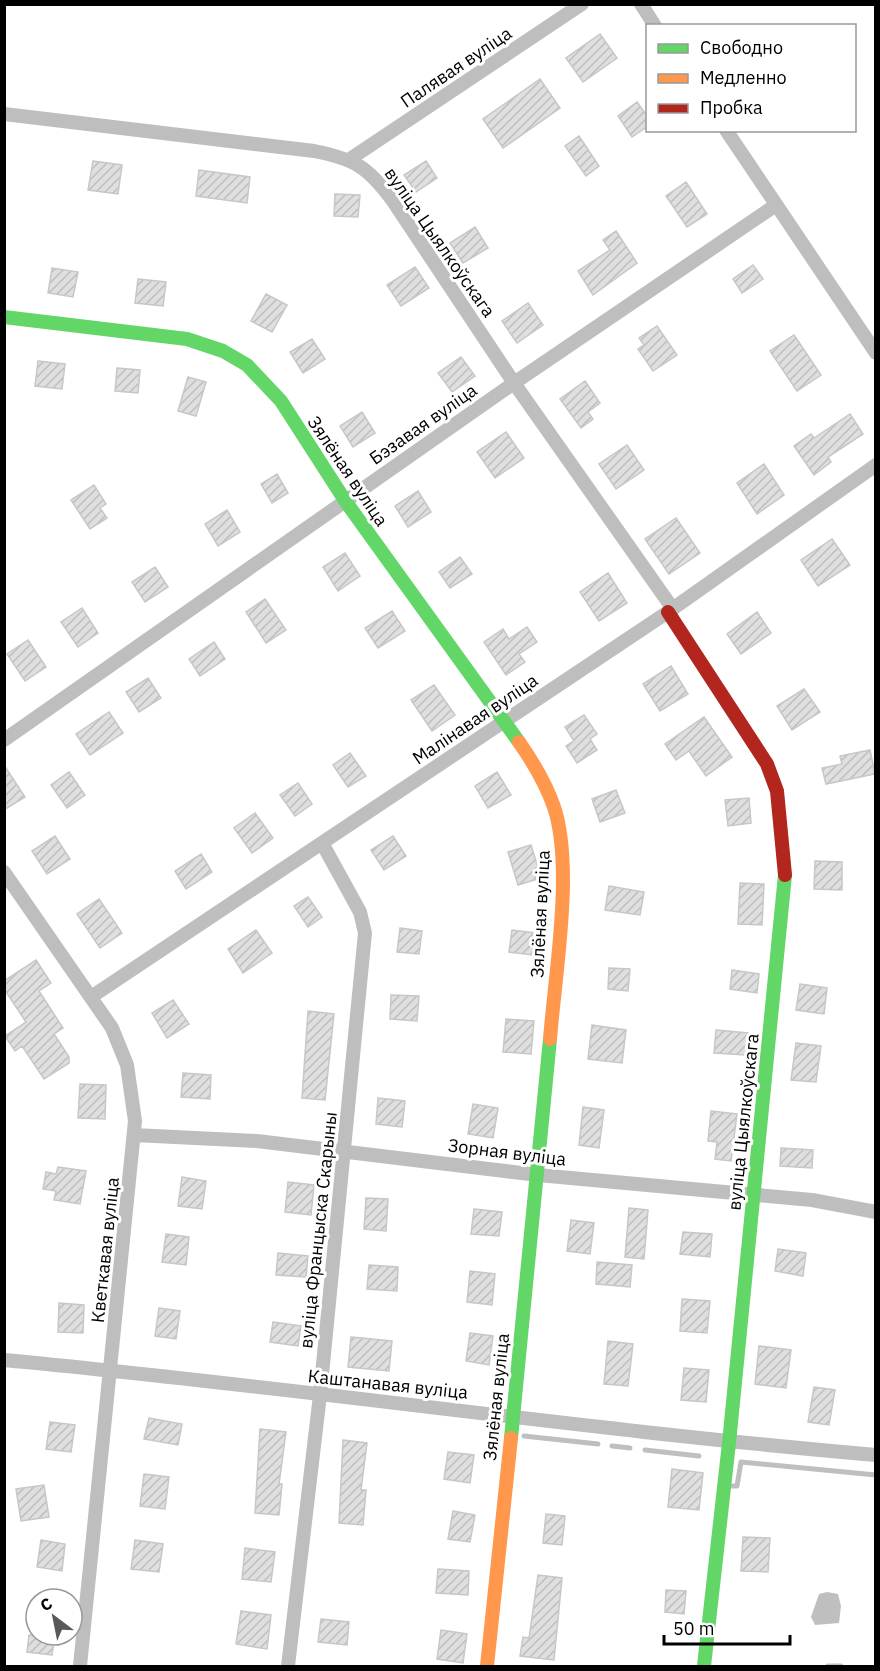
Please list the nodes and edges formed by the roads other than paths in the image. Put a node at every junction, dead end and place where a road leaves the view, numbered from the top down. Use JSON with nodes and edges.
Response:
{"nodes":[{"id":1,"x":582,"y":4,"type":"edge"},
{"id":2,"x":641,"y":4,"type":"edge"},
{"id":3,"x":654,"y":24,"type":"edge"},
{"id":4,"x":4,"y":114,"type":"edge"},
{"id":5,"x":727,"y":132,"type":"edge"},
{"id":6,"x":350,"y":159,"type":"junction"},
{"id":7,"x":777,"y":205,"type":"junction"},
{"id":8,"x":4,"y":317,"type":"edge"},
{"id":9,"x":876,"y":353,"type":"edge"},
{"id":10,"x":513,"y":383,"type":"junction"},
{"id":11,"x":876,"y":465,"type":"edge"},
{"id":12,"x":345,"y":501,"type":"junction"},
{"id":13,"x":670,"y":610,"type":"junction"},
{"id":14,"x":504,"y":721,"type":"junction"},
{"id":15,"x":4,"y":740,"type":"edge"},
{"id":16,"x":322,"y":843,"type":"junction"},
{"id":17,"x":4,"y":872,"type":"edge"},
{"id":18,"x":91,"y":997,"type":"junction"},
{"id":19,"x":134,"y":1135,"type":"junction"},
{"id":20,"x":344,"y":1150,"type":"junction"},
{"id":21,"x":538,"y":1175,"type":"junction"},
{"id":22,"x":753,"y":1195,"type":"junction"},
{"id":23,"x":876,"y":1212,"type":"edge"},
{"id":24,"x":4,"y":1360,"type":"edge"},
{"id":25,"x":111,"y":1370,"type":"junction"},
{"id":26,"x":320,"y":1395,"type":"junction"},
{"id":27,"x":512,"y":1416,"type":"junction"},
{"id":28,"x":729,"y":1443,"type":"junction"},
{"id":29,"x":876,"y":1455,"type":"edge"},
{"id":30,"x":80,"y":1666,"type":"edge"},
{"id":31,"x":288,"y":1666,"type":"edge"},
{"id":32,"x":487,"y":1666,"type":"edge"},
{"id":33,"x":704,"y":1666,"type":"edge"}],
"edges":[{"from":1,"to":6,"type":"street","name":"Палявая вуліца"},
{"from":2,"to":3,"type":"street"},
{"from":4,"to":6,"type":"street","name":"вуліца Цыялкоўскага"},
{"from":5,"to":7,"type":"street"},
{"from":6,"to":10,"type":"street","name":"вуліца Цыялкоўскага"},
{"from":7,"to":9,"type":"street"},
{"from":7,"to":10,"type":"street","name":"Бэзавая вуліца"},
{"from":8,"to":12,"type":"street","name":"Зялёная вуліца"},
{"from":10,"to":12,"type":"street","name":"Бэзавая вуліца"},
{"from":10,"to":13,"type":"street","name":"вуліца Цыялкоўскага"},
{"from":11,"to":13,"type":"street","name":"Малінавая вуліца"},
{"from":12,"to":14,"type":"street","name":"Зялёная вуліца"},
{"from":12,"to":15,"type":"street","name":"Бэзавая вуліца"},
{"from":13,"to":14,"type":"street","name":"Малінавая вуліца"},
{"from":13,"to":22,"type":"street","name":"вуліца Цыялкоўскага"},
{"from":14,"to":16,"type":"street","name":"Малінавая вуліца"},
{"from":14,"to":21,"type":"street","name":"Зялёная вуліца"},
{"from":16,"to":18,"type":"street","name":"Малінавая вуліца"},
{"from":16,"to":20,"type":"street","name":"вуліца Францыска Скарыны"},
{"from":17,"to":18,"type":"street","name":"Кветкавая вуліца"},
{"from":18,"to":19,"type":"street","name":"Кветкавая вуліца"},
{"from":19,"to":20,"type":"street","name":"Зорная вуліца"},
{"from":19,"to":25,"type":"street","name":"Кветкавая вуліца"},
{"from":20,"to":21,"type":"street","name":"Зорная вуліца"},
{"from":20,"to":26,"type":"street","name":"вуліца Францыска Скарыны"},
{"from":21,"to":22,"type":"street","name":"Зорная вуліца"},
{"from":21,"to":27,"type":"street","name":"Зялёная вуліца"},
{"from":22,"to":23,"type":"street","name":"Зорная вуліца"},
{"from":22,"to":28,"type":"street","name":"вуліца Цыялкоўскага"},
{"from":24,"to":25,"type":"street","name":"Каштанавая вуліца"},
{"from":25,"to":26,"type":"street","name":"Каштанавая вуліца"},
{"from":25,"to":30,"type":"street","name":"Кветкавая вуліца"},
{"from":26,"to":27,"type":"street","name":"Каштанавая вуліца"},
{"from":26,"to":31,"type":"street","name":"вуліца Францыска Скарыны"},
{"from":27,"to":28,"type":"street","name":"Каштанавая вуліца"},
{"from":27,"to":32,"type":"street","name":"Зялёная вуліца"},
{"from":28,"to":29,"type":"street","name":"Каштанавая вуліца"},
{"from":28,"to":33,"type":"street","name":"вуліца Цыялкоўскага"}]}
